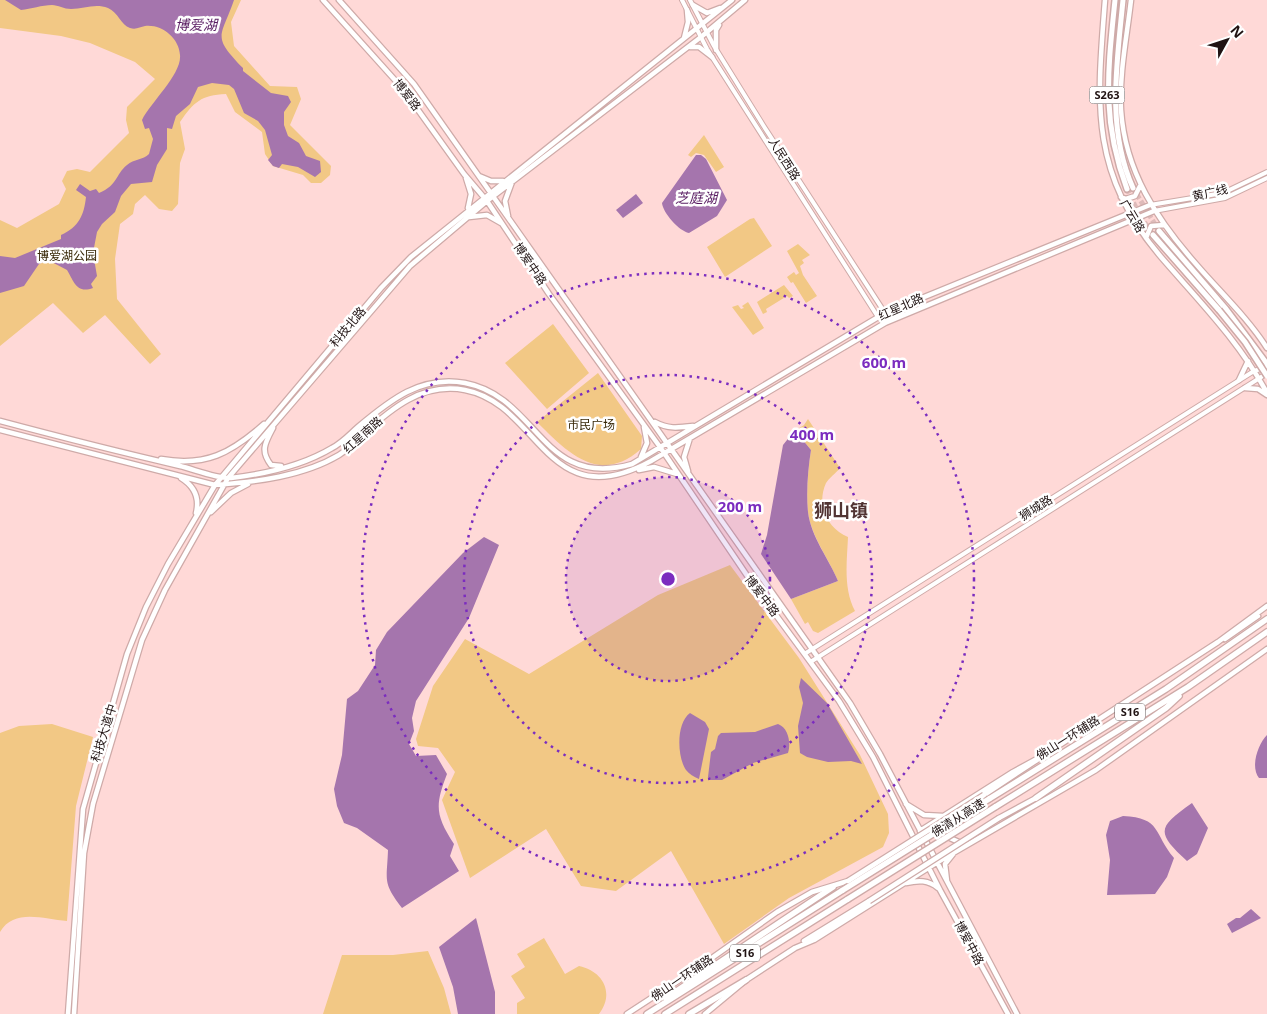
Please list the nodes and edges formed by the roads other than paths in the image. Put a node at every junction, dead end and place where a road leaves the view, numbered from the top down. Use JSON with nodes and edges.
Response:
{"nodes":[{"id":1,"x":322,"y":0,"type":"edge"},
{"id":2,"x":339,"y":0,"type":"edge"},
{"id":3,"x":682,"y":0,"type":"edge"},
{"id":4,"x":732,"y":0,"type":"edge"},
{"id":5,"x":745,"y":0,"type":"edge"},
{"id":6,"x":1105,"y":0,"type":"edge"},
{"id":7,"x":1115,"y":0,"type":"edge"},
{"id":8,"x":1123,"y":0,"type":"edge"},
{"id":9,"x":1131,"y":0,"type":"edge"},
{"id":10,"x":692,"y":2,"type":"edge"},
{"id":11,"x":726,"y":6,"type":"junction"},
{"id":12,"x":687,"y":10,"type":"junction"},
{"id":13,"x":722,"y":20,"type":"junction"},
{"id":14,"x":703,"y":25,"type":"junction"},
{"id":15,"x":697,"y":29,"type":"junction"},
{"id":16,"x":707,"y":32,"type":"junction"},
{"id":17,"x":701,"y":37,"type":"junction"},
{"id":18,"x":683,"y":41,"type":"junction"},
{"id":19,"x":686,"y":48,"type":"junction"},
{"id":20,"x":716,"y":50,"type":"junction"},
{"id":21,"x":712,"y":57,"type":"junction"},
{"id":22,"x":1267,"y":172,"type":"edge"},
{"id":23,"x":464,"y":174,"type":"junction"},
{"id":24,"x":479,"y":176,"type":"junction"},
{"id":25,"x":1267,"y":178,"type":"edge"},
{"id":26,"x":505,"y":181,"type":"junction"},
{"id":27,"x":512,"y":181,"type":"junction"},
{"id":28,"x":1140,"y":185,"type":"junction"},
{"id":29,"x":1127,"y":188,"type":"tunnel mouth"},
{"id":30,"x":1133,"y":188,"type":"tunnel mouth"},
{"id":31,"x":491,"y":194,"type":"junction"},
{"id":32,"x":1120,"y":196,"type":"junction"},
{"id":33,"x":486,"y":199,"type":"junction"},
{"id":34,"x":1150,"y":205,"type":"junction"},
{"id":35,"x":466,"y":211,"type":"junction"},
{"id":36,"x":1154,"y":211,"type":"junction"},
{"id":37,"x":1128,"y":213,"type":"junction"},
{"id":38,"x":467,"y":217,"type":"junction"},
{"id":39,"x":509,"y":219,"type":"junction"},
{"id":40,"x":1132,"y":219,"type":"junction"},
{"id":41,"x":503,"y":224,"type":"junction"},
{"id":42,"x":1164,"y":225,"type":"junction"},
{"id":43,"x":1159,"y":231,"type":"tunnel mouth"},
{"id":44,"x":1153,"y":235,"type":"tunnel mouth"},
{"id":45,"x":1146,"y":239,"type":"junction"},
{"id":46,"x":885,"y":313,"type":"junction"},
{"id":47,"x":878,"y":317,"type":"junction"},
{"id":48,"x":884,"y":323,"type":"junction"},
{"id":49,"x":1267,"y":348,"type":"edge"},
{"id":50,"x":1248,"y":361,"type":"junction"},
{"id":51,"x":1267,"y":366,"type":"edge"},
{"id":52,"x":1254,"y":371,"type":"junction"},
{"id":53,"x":1267,"y":374,"type":"edge"},
{"id":54,"x":1260,"y":379,"type":"junction"},
{"id":55,"x":1239,"y":380,"type":"junction"},
{"id":56,"x":1245,"y":388,"type":"junction"},
{"id":57,"x":1267,"y":394,"type":"edge"},
{"id":58,"x":276,"y":413,"type":"junction"},
{"id":59,"x":277,"y":420,"type":"junction"},
{"id":60,"x":0,"y":421,"type":"edge"},
{"id":61,"x":642,"y":421,"type":"junction"},
{"id":62,"x":652,"y":421,"type":"junction"},
{"id":63,"x":696,"y":425,"type":"junction"},
{"id":64,"x":0,"y":430,"type":"edge"},
{"id":65,"x":691,"y":437,"type":"junction"},
{"id":66,"x":667,"y":443,"type":"junction"},
{"id":67,"x":660,"y":447,"type":"junction"},
{"id":68,"x":106,"y":449,"type":"junction"},
{"id":69,"x":671,"y":449,"type":"junction"},
{"id":70,"x":664,"y":453,"type":"junction"},
{"id":71,"x":639,"y":459,"type":"junction"},
{"id":72,"x":290,"y":466,"type":"junction"},
{"id":73,"x":635,"y":470,"type":"junction"},
{"id":74,"x":176,"y":474,"type":"junction"},
{"id":75,"x":679,"y":475,"type":"junction"},
{"id":76,"x":222,"y":476,"type":"junction"},
{"id":77,"x":228,"y":478,"type":"junction"},
{"id":78,"x":252,"y":481,"type":"junction"},
{"id":79,"x":692,"y":481,"type":"junction"},
{"id":80,"x":224,"y":485,"type":"junction"},
{"id":81,"x":215,"y":486,"type":"junction"},
{"id":82,"x":195,"y":518,"type":"junction"},
{"id":83,"x":202,"y":523,"type":"junction"},
{"id":84,"x":1266,"y":608,"type":"edge"},
{"id":85,"x":1267,"y":619,"type":"edge"},
{"id":86,"x":1267,"y":632,"type":"edge"},
{"id":87,"x":1218,"y":642,"type":"junction"},
{"id":88,"x":811,"y":649,"type":"junction"},
{"id":89,"x":1267,"y":649,"type":"edge"},
{"id":90,"x":806,"y":653,"type":"junction"},
{"id":91,"x":818,"y":658,"type":"junction"},
{"id":92,"x":812,"y":661,"type":"junction"},
{"id":93,"x":1188,"y":687,"type":"junction"},
{"id":94,"x":1044,"y":755,"type":"junction"},
{"id":95,"x":987,"y":797,"type":"junction"},
{"id":96,"x":1039,"y":800,"type":"junction"},
{"id":97,"x":905,"y":804,"type":"junction"},
{"id":98,"x":945,"y":815,"type":"junction"},
{"id":99,"x":920,"y":831,"type":"junction"},
{"id":100,"x":966,"y":845,"type":"junction"},
{"id":101,"x":936,"y":862,"type":"junction"},
{"id":102,"x":929,"y":867,"type":"junction"},
{"id":103,"x":900,"y":884,"type":"junction"},
{"id":104,"x":833,"y":887,"type":"junction"},
{"id":105,"x":948,"y":887,"type":"junction"},
{"id":106,"x":940,"y":890,"type":"junction"},
{"id":107,"x":795,"y":948,"type":"junction"},
{"id":108,"x":746,"y":980,"type":"junction"},
{"id":109,"x":68,"y":1014,"type":"edge"},
{"id":110,"x":74,"y":1014,"type":"edge"},
{"id":111,"x":627,"y":1014,"type":"edge"},
{"id":112,"x":646,"y":1014,"type":"edge"},
{"id":113,"x":665,"y":1014,"type":"edge"},
{"id":114,"x":689,"y":1014,"type":"edge"},
{"id":115,"x":705,"y":1014,"type":"edge"},
{"id":116,"x":1008,"y":1014,"type":"edge"},
{"id":117,"x":1016,"y":1014,"type":"edge"}],
"edges":[{"from":1,"to":23,"type":"main road","name":"博爱路"},
{"from":2,"to":24,"type":"main road","name":"博爱路"},
{"from":3,"to":12,"type":"street"},
{"from":4,"to":11,"type":"main road"},
{"from":5,"to":13,"type":"main road"},
{"from":6,"to":32,"type":"main road","name":"广云路","number":"S263"},
{"from":7,"to":29,"type":"main road","name":"广云路","number":"S263"},
{"from":8,"to":30,"type":"main road","name":"广云路","number":"S263"},
{"from":9,"to":28,"type":"main road","number":"S263"},
{"from":10,"to":11,"type":"main road"},
{"from":10,"to":14,"type":"street","name":"人民西路"},
{"from":11,"to":14,"type":"main road"},
{"from":12,"to":15,"type":"street"},
{"from":12,"to":18,"type":"main road"},
{"from":13,"to":16,"type":"main road"},
{"from":13,"to":20,"type":"main road"},
{"from":14,"to":15,"type":"main road"},
{"from":14,"to":16,"type":"street","name":"人民西路"},
{"from":15,"to":17,"type":"street"},
{"from":15,"to":18,"type":"main road"},
{"from":16,"to":17,"type":"main road"},
{"from":16,"to":20,"type":"street","name":"人民西路"},
{"from":17,"to":19,"type":"main road"},
{"from":17,"to":21,"type":"street"},
{"from":18,"to":26,"type":"main road"},
{"from":19,"to":21,"type":"main road"},
{"from":19,"to":27,"type":"main road"},
{"from":20,"to":46,"type":"street","name":"人民西路"},
{"from":21,"to":47,"type":"street"},
{"from":22,"to":34,"type":"street","name":"黄广线"},
{"from":23,"to":33,"type":"main road","name":"博爱路"},
{"from":23,"to":35,"type":"main road"},
{"from":24,"to":26,"type":"main road"},
{"from":24,"to":31,"type":"main road","name":"博爱路"},
{"from":25,"to":36,"type":"street","name":"黄广线"},
{"from":26,"to":31,"type":"main road"},
{"from":27,"to":31,"type":"main road"},
{"from":27,"to":39,"type":"main road"},
{"from":28,"to":32,"type":"main road"},
{"from":28,"to":34,"type":"main road","number":"S263"},
{"from":31,"to":33,"type":"main road","name":"科技北路"},
{"from":31,"to":39,"type":"main road","name":"博爱中路"},
{"from":32,"to":37,"type":"main road","name":"广云路","number":"S263"},
{"from":33,"to":35,"type":"main road","name":"科技北路"},
{"from":33,"to":38,"type":"main road"},
{"from":33,"to":41,"type":"main road","name":"博爱中路"},
{"from":34,"to":36,"type":"main road","number":"S263"},
{"from":34,"to":37,"type":"main road","name":"红星北路"},
{"from":35,"to":58,"type":"main road","name":"科技北路"},
{"from":36,"to":40,"type":"main road","name":"红星北路"},
{"from":36,"to":42,"type":"main road","number":"S263"},
{"from":37,"to":40,"type":"main road","name":"广云路","number":"S263"},
{"from":37,"to":46,"type":"main road","name":"红星北路"},
{"from":38,"to":41,"type":"main road"},
{"from":38,"to":59,"type":"main road"},
{"from":39,"to":62,"type":"main road","name":"博爱中路"},
{"from":40,"to":45,"type":"main road","name":"广云路","number":"S263"},
{"from":40,"to":48,"type":"main road","name":"红星北路"},
{"from":41,"to":61,"type":"main road","name":"博爱中路"},
{"from":42,"to":45,"type":"main road"},
{"from":42,"to":49,"type":"main road","number":"S263"},
{"from":43,"to":51,"type":"main road","name":"广云路"},
{"from":44,"to":53,"type":"main road","name":"广云路","bridge":true},
{"from":45,"to":50,"type":"main road","name":"广云路","number":"S263"},
{"from":46,"to":47,"type":"main road","name":"红星北路"},
{"from":46,"to":48,"type":"street"},
{"from":47,"to":48,"type":"street"},
{"from":47,"to":63,"type":"main road","name":"红星北路"},
{"from":48,"to":65,"type":"main road","name":"红星北路"},
{"from":50,"to":52,"type":"main road","name":"广云路","number":"S263"},
{"from":50,"to":55,"type":"main road"},
{"from":51,"to":52,"type":"street","name":"狮城路"},
{"from":52,"to":54,"type":"main road","name":"广云路","number":"S263"},
{"from":52,"to":55,"type":"street","name":"狮城路"},
{"from":53,"to":54,"type":"street","name":"狮城路"},
{"from":54,"to":56,"type":"street","name":"狮城路"},
{"from":54,"to":57,"type":"main road","name":"广云路","number":"S263"},
{"from":55,"to":88,"type":"street","name":"狮城路"},
{"from":56,"to":57,"type":"main road"},
{"from":56,"to":91,"type":"street","name":"狮城路"},
{"from":58,"to":68,"type":"main road"},
{"from":58,"to":76,"type":"main road","name":"科技北路"},
{"from":59,"to":72,"type":"main road"},
{"from":59,"to":77,"type":"main road","name":"科技大道中"},
{"from":60,"to":68,"type":"main road","name":"红星南路"},
{"from":61,"to":67,"type":"main road","name":"博爱中路"},
{"from":61,"to":71,"type":"main road"},
{"from":62,"to":63,"type":"main road"},
{"from":62,"to":66,"type":"main road","name":"博爱中路"},
{"from":63,"to":66,"type":"main road","name":"红星北路"},
{"from":64,"to":74,"type":"main road","name":"红星南路"},
{"from":65,"to":69,"type":"main road","name":"红星南路"},
{"from":65,"to":79,"type":"main road"},
{"from":66,"to":67,"type":"main road","name":"红星南路"},
{"from":66,"to":69,"type":"main road","name":"博爱中路"},
{"from":67,"to":70,"type":"main road","name":"博爱中路"},
{"from":67,"to":71,"type":"main road","name":"红星南路"},
{"from":68,"to":76,"type":"main road","name":"红星南路"},
{"from":69,"to":70,"type":"main road","name":"红星南路"},
{"from":69,"to":79,"type":"main road","name":"博爱中路"},
{"from":70,"to":73,"type":"main road","name":"红星南路"},
{"from":70,"to":75,"type":"main road","name":"博爱中路"},
{"from":71,"to":72,"type":"main road","name":"红星南路"},
{"from":72,"to":77,"type":"main road","name":"红星南路"},
{"from":73,"to":75,"type":"main road"},
{"from":73,"to":78,"type":"main road","name":"红星南路"},
{"from":74,"to":81,"type":"main road","name":"红星南路"},
{"from":74,"to":82,"type":"main road"},
{"from":75,"to":90,"type":"main road","name":"博爱中路"},
{"from":76,"to":77,"type":"main road","name":"红星南路"},
{"from":76,"to":81,"type":"main road","name":"科技大道中"},
{"from":77,"to":80,"type":"main road","name":"科技大道中"},
{"from":78,"to":80,"type":"main road","name":"红星南路"},
{"from":78,"to":83,"type":"main road"},
{"from":79,"to":88,"type":"main road","name":"博爱中路"},
{"from":80,"to":81,"type":"main road","name":"红星南路"},
{"from":80,"to":83,"type":"main road","name":"科技大道中"},
{"from":81,"to":82,"type":"main road","name":"科技大道中"},
{"from":82,"to":109,"type":"main road","name":"科技大道中"},
{"from":83,"to":110,"type":"main road","name":"科技大道中"},
{"from":84,"to":87,"type":"main road","name":"佛山一环辅路"},
{"from":84,"to":87,"type":"main road","name":"佛山一环辅路"},
{"from":85,"to":95,"type":"highway","name":"佛清从高速","number":"S16"},
{"from":86,"to":93,"type":"highway","name":"佛清从高速","number":"S16"},
{"from":87,"to":94,"type":"main road","name":"佛山一环辅路"},
{"from":88,"to":90,"type":"street","name":"狮城路"},
{"from":88,"to":91,"type":"main road","name":"博爱中路"},
{"from":89,"to":96,"type":"main road"},
{"from":90,"to":92,"type":"main road","name":"博爱中路"},
{"from":91,"to":92,"type":"street","name":"狮城路"},
{"from":91,"to":97,"type":"main road","name":"博爱中路"},
{"from":92,"to":102,"type":"main road","name":"博爱中路"},
{"from":93,"to":96,"type":"highway"},
{"from":93,"to":113,"type":"highway","name":"佛清从高速","number":"S16","bridge":true},
{"from":94,"to":95,"type":"main road","name":"佛山一环辅路"},
{"from":94,"to":98,"type":"main road","name":"佛山一环辅路"},
{"from":95,"to":104,"type":"main road","name":"佛山一环辅路","bridge":true},
{"from":95,"to":112,"type":"highway","name":"佛清从高速","number":"S16","bridge":true},
{"from":96,"to":100,"type":"main road"},
{"from":96,"to":107,"type":"main road","bridge":true},
{"from":97,"to":98,"type":"main road"},
{"from":97,"to":99,"type":"main road","name":"博爱中路"},
{"from":98,"to":99,"type":"main road","name":"佛山一环辅路"},
{"from":98,"to":100,"type":"main road"},
{"from":99,"to":101,"type":"main road","name":"博爱中路"},
{"from":100,"to":101,"type":"main road"},
{"from":100,"to":105,"type":"main road"},
{"from":101,"to":102,"type":"main road"},
{"from":101,"to":105,"type":"main road","name":"博爱中路"},
{"from":102,"to":103,"type":"main road"},
{"from":102,"to":106,"type":"main road","name":"博爱中路"},
{"from":103,"to":106,"type":"main road"},
{"from":103,"to":107,"type":"main road"},
{"from":104,"to":111,"type":"main road","name":"佛山一环辅路"},
{"from":104,"to":112,"type":"highway"},
{"from":105,"to":117,"type":"main road","name":"博爱中路"},
{"from":106,"to":116,"type":"main road","name":"博爱中路"},
{"from":107,"to":108,"type":"main road"},
{"from":108,"to":114,"type":"highway"},
{"from":108,"to":115,"type":"main road"}]}
